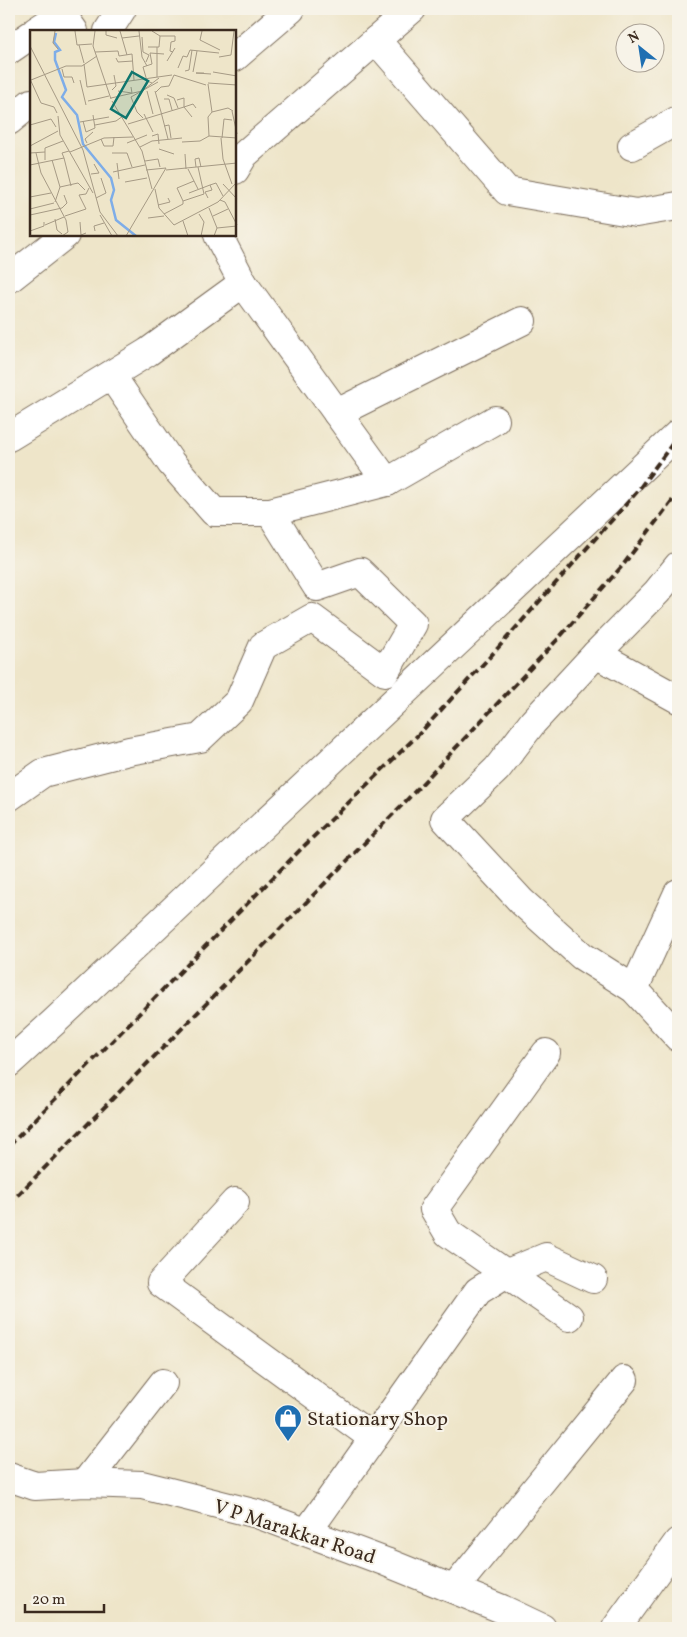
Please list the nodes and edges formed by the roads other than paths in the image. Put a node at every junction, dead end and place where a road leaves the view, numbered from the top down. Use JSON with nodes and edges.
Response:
{"nodes":[{"id":1,"x":122,"y":9,"type":"edge"},
{"id":2,"x":291,"y":9,"type":"edge"},
{"id":3,"x":412,"y":9,"type":"edge"},
{"id":4,"x":38,"y":30,"type":"edge"},
{"id":5,"x":73,"y":30,"type":"edge"},
{"id":6,"x":109,"y":30,"type":"edge"},
{"id":7,"x":30,"y":36,"type":"edge"},
{"id":8,"x":376,"y":40,"type":"junction"},
{"id":9,"x":9,"y":50,"type":"edge"},
{"id":10,"x":236,"y":56,"type":"edge"},
{"id":11,"x":30,"y":104,"type":"edge"},
{"id":12,"x":678,"y":120,"type":"edge"},
{"id":13,"x":9,"y":121,"type":"edge"},
{"id":14,"x":632,"y":146,"type":"dead end"},
{"id":15,"x":236,"y":168,"type":"edge"},
{"id":16,"x":678,"y":206,"type":"edge"},
{"id":17,"x":64,"y":236,"type":"edge"},
{"id":18,"x":219,"y":236,"type":"edge"},
{"id":19,"x":9,"y":279,"type":"edge"},
{"id":20,"x":243,"y":283,"type":"junction"},
{"id":21,"x":522,"y":321,"type":"dead end"},
{"id":22,"x":111,"y":375,"type":"junction"},
{"id":23,"x":337,"y":413,"type":"junction"},
{"id":24,"x":495,"y":420,"type":"dead end"},
{"id":25,"x":678,"y":434,"type":"edge"},
{"id":26,"x":9,"y":437,"type":"edge"},
{"id":27,"x":387,"y":482,"type":"junction"},
{"id":28,"x":270,"y":512,"type":"junction"},
{"id":29,"x":678,"y":566,"type":"edge"},
{"id":30,"x":596,"y":654,"type":"junction"},
{"id":31,"x":678,"y":699,"type":"edge"},
{"id":32,"x":9,"y":797,"type":"edge"},
{"id":33,"x":676,"y":904,"type":"edge"},
{"id":34,"x":634,"y":989,"type":"junction"},
{"id":35,"x":678,"y":1037,"type":"edge"},
{"id":36,"x":546,"y":1053,"type":"dead end"},
{"id":37,"x":9,"y":1063,"type":"edge"},
{"id":38,"x":235,"y":1202,"type":"dead end"},
{"id":39,"x":505,"y":1274,"type":"junction"},
{"id":40,"x":592,"y":1279,"type":"dead end"},
{"id":41,"x":569,"y":1317,"type":"dead end"},
{"id":42,"x":624,"y":1380,"type":"dead end"},
{"id":43,"x":163,"y":1383,"type":"dead end"},
{"id":44,"x":373,"y":1438,"type":"junction"},
{"id":45,"x":9,"y":1477,"type":"edge"},
{"id":46,"x":85,"y":1484,"type":"junction"},
{"id":47,"x":307,"y":1532,"type":"junction"},
{"id":48,"x":678,"y":1542,"type":"edge"},
{"id":49,"x":454,"y":1589,"type":"junction"},
{"id":50,"x":527,"y":1625,"type":"edge"},
{"id":51,"x":616,"y":1628,"type":"edge"}],
"edges":[{"from":1,"to":6,"type":"street"},
{"from":2,"to":10,"type":"street"},
{"from":3,"to":8,"type":"street"},
{"from":4,"to":5,"type":"street"},
{"from":7,"to":9,"type":"street"},
{"from":8,"to":15,"type":"street"},
{"from":8,"to":16,"type":"street"},
{"from":11,"to":13,"type":"street"},
{"from":12,"to":14,"type":"street"},
{"from":17,"to":19,"type":"street"},
{"from":18,"to":20,"type":"street"},
{"from":20,"to":22,"type":"street"},
{"from":20,"to":23,"type":"street"},
{"from":21,"to":23,"type":"street"},
{"from":22,"to":26,"type":"street"},
{"from":22,"to":28,"type":"street"},
{"from":23,"to":27,"type":"street"},
{"from":24,"to":27,"type":"street"},
{"from":25,"to":37,"type":"street"},
{"from":27,"to":28,"type":"street"},
{"from":28,"to":32,"type":"street"},
{"from":29,"to":30,"type":"street"},
{"from":30,"to":31,"type":"street"},
{"from":30,"to":34,"type":"street"},
{"from":33,"to":34,"type":"street"},
{"from":34,"to":35,"type":"street"},
{"from":36,"to":39,"type":"street"},
{"from":38,"to":44,"type":"street"},
{"from":39,"to":40,"type":"street"},
{"from":39,"to":41,"type":"street"},
{"from":39,"to":44,"type":"street"},
{"from":42,"to":49,"type":"street"},
{"from":43,"to":46,"type":"street"},
{"from":44,"to":47,"type":"street"},
{"from":45,"to":46,"type":"street","name":"V P Marakkar Road"},
{"from":46,"to":47,"type":"street","name":"V P Marakkar Road"},
{"from":47,"to":49,"type":"street","name":"V P Marakkar Road"},
{"from":48,"to":51,"type":"street"},
{"from":49,"to":50,"type":"street","name":"V P Marakkar Road"}]}
